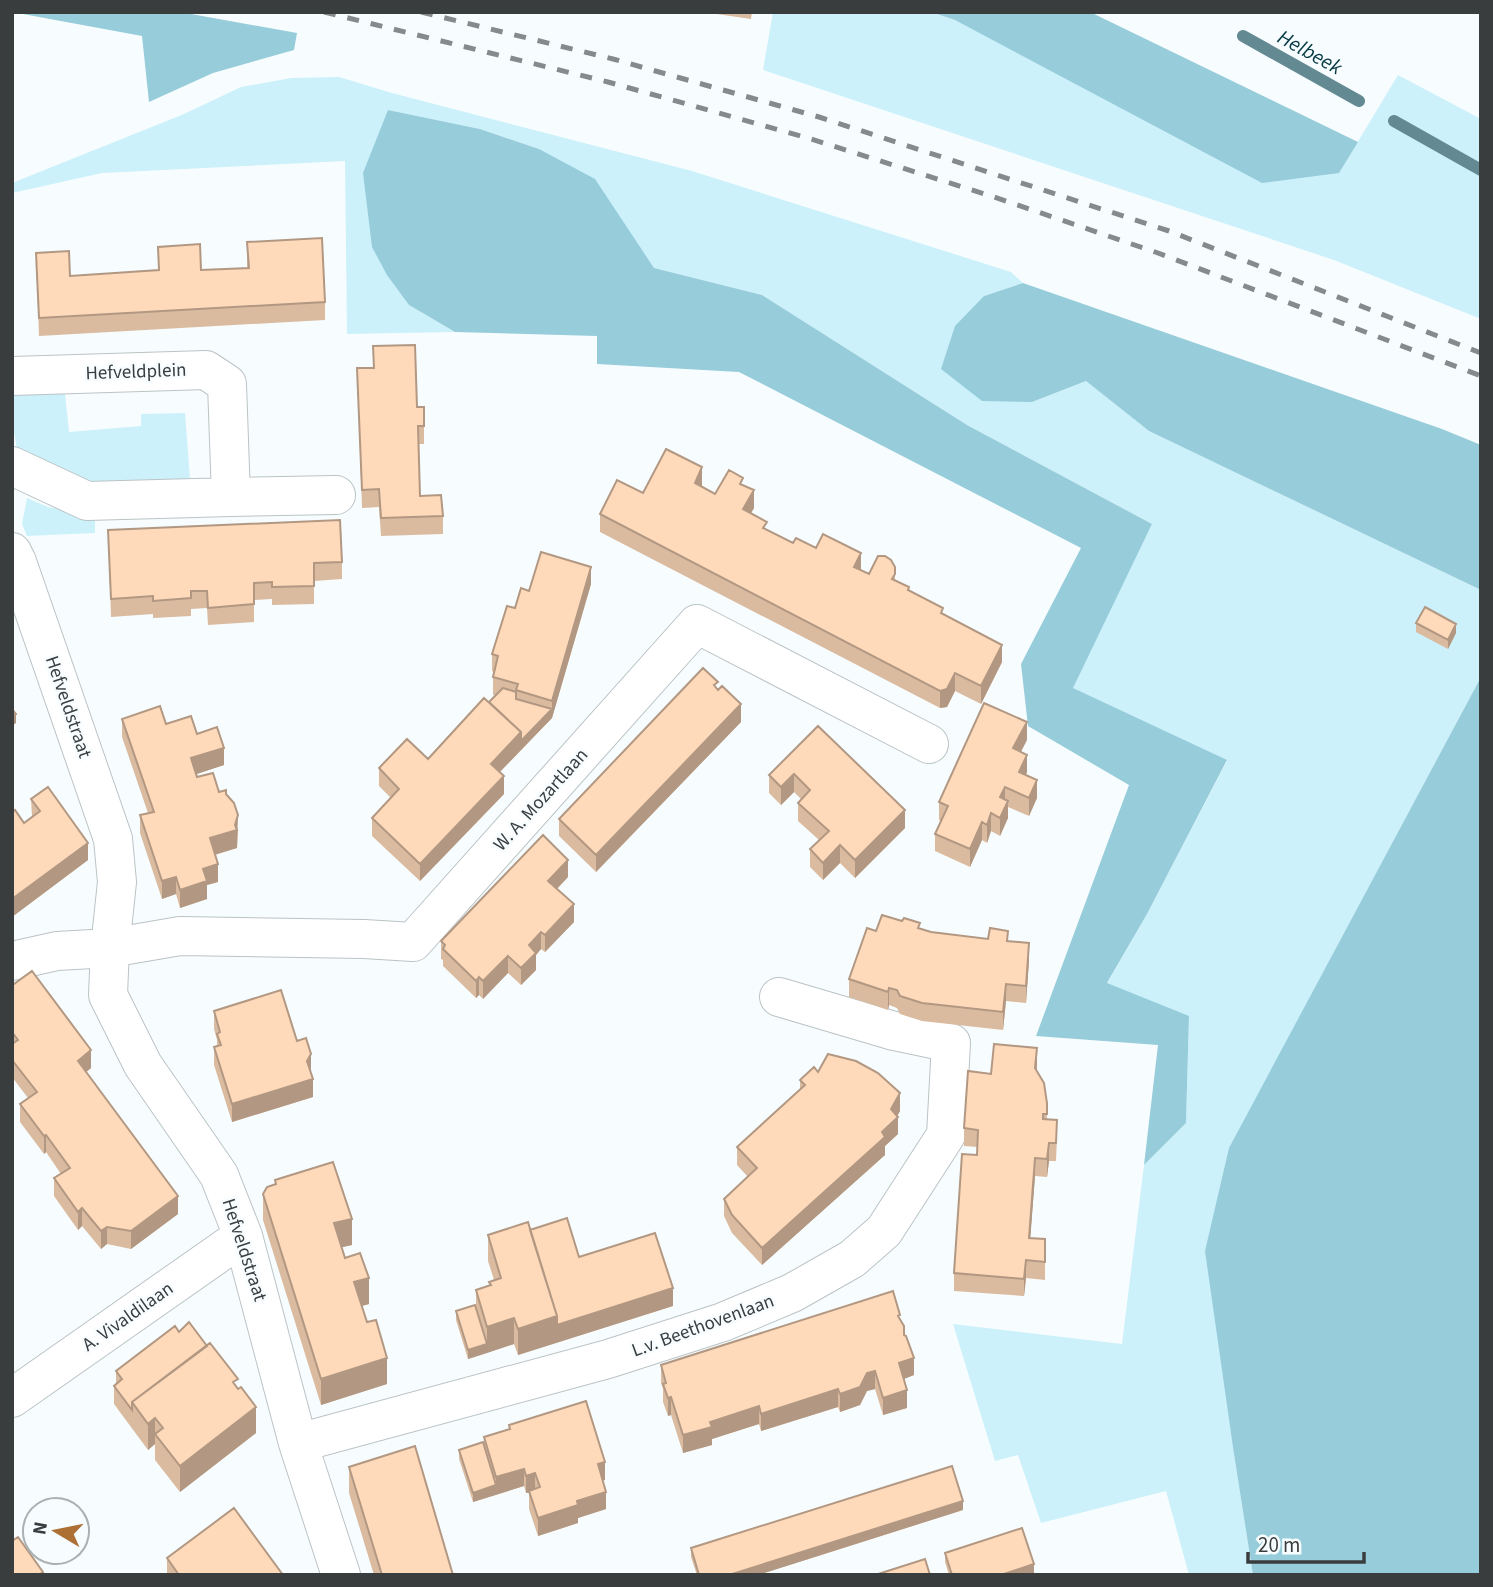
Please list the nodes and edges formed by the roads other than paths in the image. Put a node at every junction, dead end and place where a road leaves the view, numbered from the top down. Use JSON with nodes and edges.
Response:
{"nodes":[{"id":1,"x":12,"y":376,"type":"edge"},
{"id":2,"x":12,"y":466,"type":"edge"},
{"id":3,"x":336,"y":495,"type":"dead end"},
{"id":4,"x":230,"y":497,"type":"junction"},
{"id":5,"x":12,"y":552,"type":"edge"},
{"id":6,"x":929,"y":744,"type":"dead end"},
{"id":7,"x":110,"y":948,"type":"junction"},
{"id":8,"x":12,"y":961,"type":"edge"},
{"id":9,"x":779,"y":997,"type":"dead end"},
{"id":10,"x":243,"y":1236,"type":"junction"},
{"id":11,"x":12,"y":1398,"type":"edge"},
{"id":12,"x":298,"y":1443,"type":"junction"},
{"id":13,"x":341,"y":1575,"type":"edge"}],
"edges":[{"from":1,"to":4,"type":"street","name":"Hefveldplein"},
{"from":2,"to":4,"type":"street"},
{"from":3,"to":4,"type":"street"},
{"from":5,"to":7,"type":"street","name":"Hefveldstraat"},
{"from":6,"to":7,"type":"street","name":"W. A. Mozartlaan"},
{"from":7,"to":8,"type":"street"},
{"from":7,"to":10,"type":"street","name":"Hefveldstraat"},
{"from":9,"to":12,"type":"street","name":"L.v. Beethovenlaan"},
{"from":10,"to":11,"type":"street","name":"A. Vivaldilaan"},
{"from":10,"to":12,"type":"street","name":"Hefveldstraat"},
{"from":12,"to":13,"type":"street","name":"Hefveldstraat"}]}
